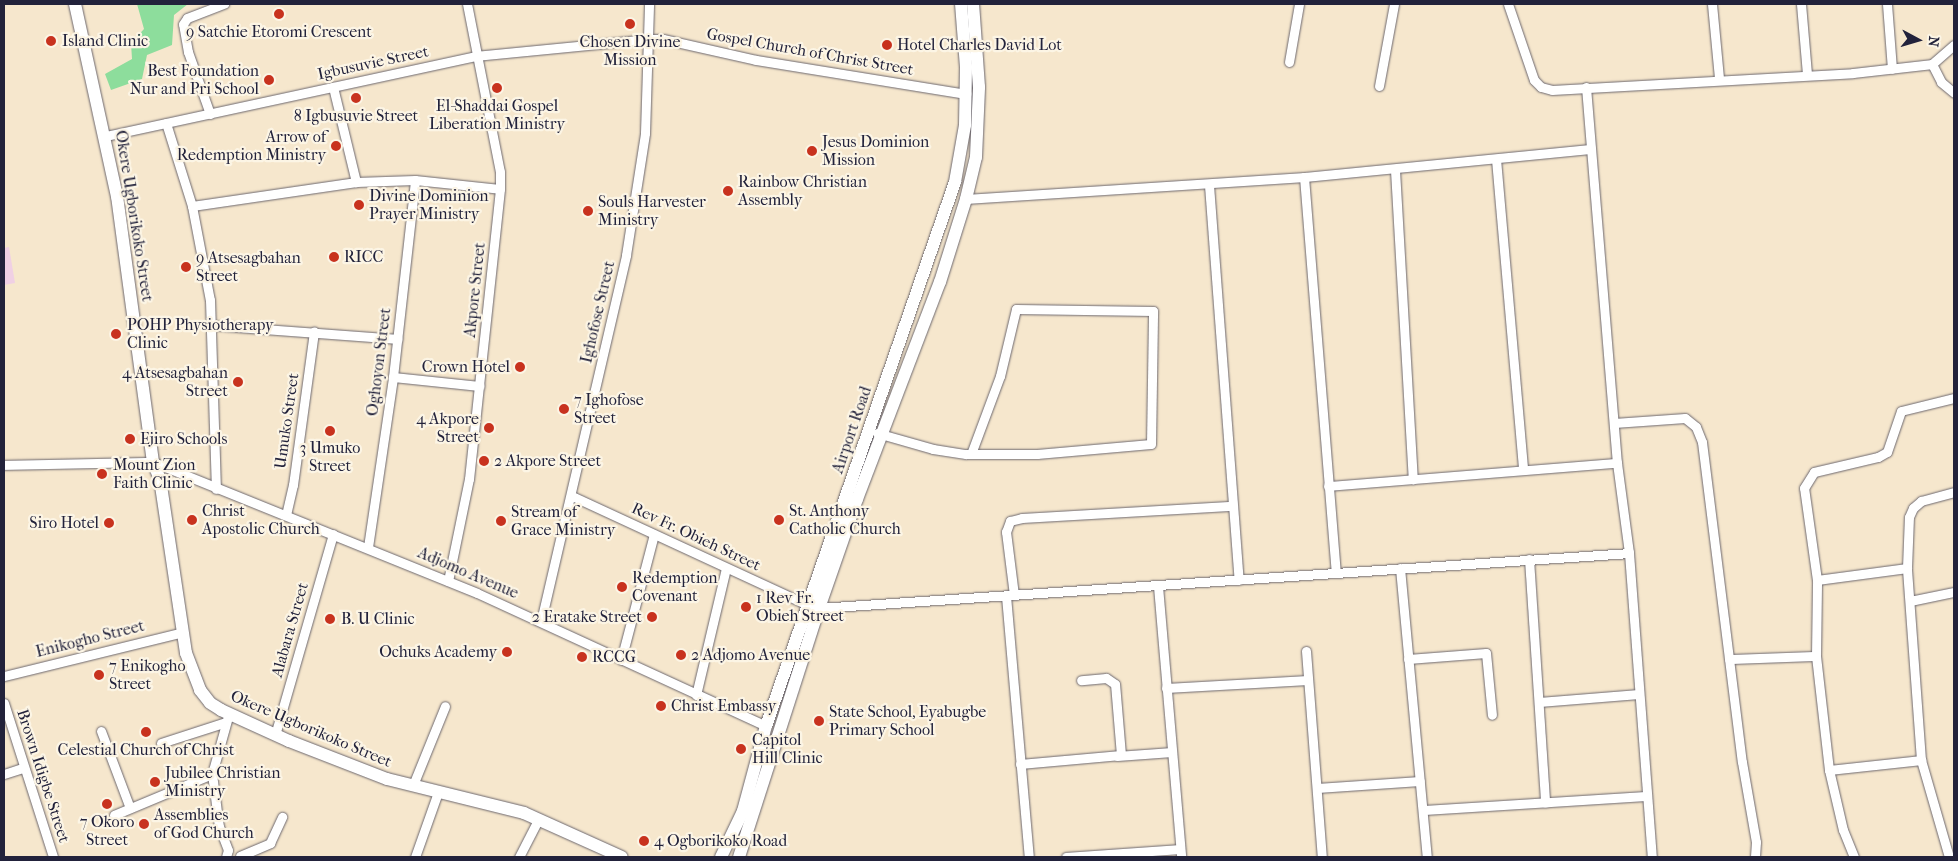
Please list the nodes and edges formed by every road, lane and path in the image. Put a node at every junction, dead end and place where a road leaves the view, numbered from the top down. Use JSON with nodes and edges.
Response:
{"nodes":[{"id":1,"x":76,"y":4,"type":"edge"},
{"id":2,"x":224,"y":4,"type":"edge"},
{"id":3,"x":467,"y":4,"type":"edge"},
{"id":4,"x":649,"y":4,"type":"edge"},
{"id":5,"x":961,"y":4,"type":"edge"},
{"id":6,"x":974,"y":4,"type":"edge"},
{"id":7,"x":1299,"y":4,"type":"edge"},
{"id":8,"x":1394,"y":4,"type":"edge"},
{"id":9,"x":1508,"y":4,"type":"edge"},
{"id":10,"x":1712,"y":4,"type":"edge"},
{"id":11,"x":1801,"y":4,"type":"edge"},
{"id":12,"x":1887,"y":4,"type":"edge"},
{"id":13,"x":649,"y":39,"type":"junction"},
{"id":14,"x":1954,"y":45,"type":"edge"},
{"id":15,"x":475,"y":56,"type":"junction"},
{"id":16,"x":1289,"y":62,"type":"dead end"},
{"id":17,"x":1932,"y":64,"type":"junction"},
{"id":18,"x":1892,"y":69,"type":"junction"},
{"id":19,"x":1808,"y":74,"type":"junction"},
{"id":20,"x":1719,"y":78,"type":"junction"},
{"id":21,"x":1379,"y":86,"type":"dead end"},
{"id":22,"x":333,"y":87,"type":"junction"},
{"id":23,"x":1586,"y":87,"type":"junction"},
{"id":24,"x":1954,"y":93,"type":"edge"},
{"id":25,"x":966,"y":94,"type":"junction"},
{"id":26,"x":210,"y":114,"type":"junction"},
{"id":27,"x":166,"y":123,"type":"junction"},
{"id":28,"x":106,"y":136,"type":"junction"},
{"id":29,"x":1591,"y":149,"type":"junction"},
{"id":30,"x":1496,"y":159,"type":"junction"},
{"id":31,"x":1394,"y":170,"type":"junction"},
{"id":32,"x":1304,"y":177,"type":"junction"},
{"id":33,"x":415,"y":180,"type":"junction"},
{"id":34,"x":356,"y":182,"type":"junction"},
{"id":35,"x":1209,"y":185,"type":"junction"},
{"id":36,"x":500,"y":189,"type":"junction"},
{"id":37,"x":966,"y":199,"type":"junction"},
{"id":38,"x":192,"y":206,"type":"junction"},
{"id":39,"x":211,"y":325,"type":"junction"},
{"id":40,"x":314,"y":331,"type":"junction"},
{"id":41,"x":397,"y":339,"type":"junction"},
{"id":42,"x":393,"y":377,"type":"junction"},
{"id":43,"x":480,"y":386,"type":"junction"},
{"id":44,"x":1954,"y":398,"type":"edge"},
{"id":45,"x":1614,"y":423,"type":"junction"},
{"id":46,"x":873,"y":438,"type":"junction"},
{"id":47,"x":971,"y":454,"type":"junction"},
{"id":48,"x":154,"y":462,"type":"junction"},
{"id":49,"x":1617,"y":463,"type":"junction"},
{"id":50,"x":4,"y":465,"type":"edge"},
{"id":51,"x":1523,"y":470,"type":"junction"},
{"id":52,"x":1413,"y":479,"type":"junction"},
{"id":53,"x":1328,"y":486,"type":"junction"},
{"id":54,"x":216,"y":489,"type":"junction"},
{"id":55,"x":1954,"y":492,"type":"edge"},
{"id":56,"x":572,"y":496,"type":"junction"},
{"id":57,"x":1233,"y":506,"type":"junction"},
{"id":58,"x":286,"y":515,"type":"junction"},
{"id":59,"x":333,"y":534,"type":"junction"},
{"id":60,"x":654,"y":534,"type":"junction"},
{"id":61,"x":368,"y":547,"type":"junction"},
{"id":62,"x":1629,"y":553,"type":"junction"},
{"id":63,"x":1529,"y":559,"type":"junction"},
{"id":64,"x":726,"y":568,"type":"junction"},
{"id":65,"x":1400,"y":568,"type":"junction"},
{"id":66,"x":1907,"y":568,"type":"junction"},
{"id":67,"x":1336,"y":572,"type":"junction"},
{"id":68,"x":1239,"y":580,"type":"junction"},
{"id":69,"x":1817,"y":580,"type":"junction"},
{"id":70,"x":448,"y":581,"type":"junction"},
{"id":71,"x":1158,"y":586,"type":"junction"},
{"id":72,"x":1954,"y":592,"type":"edge"},
{"id":73,"x":1010,"y":596,"type":"junction"},
{"id":74,"x":1910,"y":601,"type":"junction"},
{"id":75,"x":813,"y":606,"type":"junction"},
{"id":76,"x":542,"y":622,"type":"junction"},
{"id":77,"x":183,"y":632,"type":"junction"},
{"id":78,"x":1306,"y":651,"type":"dead end"},
{"id":79,"x":1816,"y":656,"type":"junction"},
{"id":80,"x":1408,"y":659,"type":"junction"},
{"id":81,"x":1729,"y":659,"type":"junction"},
{"id":82,"x":621,"y":660,"type":"junction"},
{"id":83,"x":4,"y":676,"type":"edge"},
{"id":84,"x":1081,"y":680,"type":"dead end"},
{"id":85,"x":1308,"y":680,"type":"junction"},
{"id":86,"x":1166,"y":688,"type":"junction"},
{"id":87,"x":1639,"y":694,"type":"junction"},
{"id":88,"x":696,"y":695,"type":"junction"},
{"id":89,"x":1539,"y":702,"type":"junction"},
{"id":90,"x":4,"y":703,"type":"edge"},
{"id":91,"x":445,"y":706,"type":"dead end"},
{"id":92,"x":1492,"y":715,"type":"dead end"},
{"id":93,"x":227,"y":717,"type":"junction"},
{"id":94,"x":766,"y":726,"type":"junction"},
{"id":95,"x":102,"y":731,"type":"dead end"},
{"id":96,"x":275,"y":735,"type":"junction"},
{"id":97,"x":161,"y":743,"type":"dead end"},
{"id":98,"x":1172,"y":752,"type":"junction"},
{"id":99,"x":1111,"y":756,"type":"junction"},
{"id":100,"x":1921,"y":760,"type":"junction"},
{"id":101,"x":1020,"y":764,"type":"junction"},
{"id":102,"x":22,"y":768,"type":"junction"},
{"id":103,"x":1830,"y":770,"type":"junction"},
{"id":104,"x":4,"y":774,"type":"edge"},
{"id":105,"x":212,"y":774,"type":"junction"},
{"id":106,"x":1420,"y":781,"type":"junction"},
{"id":107,"x":413,"y":785,"type":"junction"},
{"id":108,"x":1317,"y":788,"type":"junction"},
{"id":109,"x":438,"y":792,"type":"junction"},
{"id":110,"x":1646,"y":796,"type":"junction"},
{"id":111,"x":1545,"y":802,"type":"junction"},
{"id":112,"x":130,"y":808,"type":"junction"},
{"id":113,"x":1424,"y":810,"type":"junction"},
{"id":114,"x":114,"y":815,"type":"dead end"},
{"id":115,"x":282,"y":817,"type":"dead end"},
{"id":116,"x":538,"y":820,"type":"junction"},
{"id":117,"x":1180,"y":853,"type":"edge"},
{"id":118,"x":53,"y":857,"type":"edge"},
{"id":119,"x":226,"y":857,"type":"edge"},
{"id":120,"x":240,"y":857,"type":"edge"},
{"id":121,"x":415,"y":857,"type":"edge"},
{"id":122,"x":519,"y":857,"type":"edge"},
{"id":123,"x":622,"y":857,"type":"edge"},
{"id":124,"x":721,"y":857,"type":"edge"},
{"id":125,"x":738,"y":857,"type":"edge"},
{"id":126,"x":1029,"y":857,"type":"edge"},
{"id":127,"x":1066,"y":857,"type":"edge"},
{"id":128,"x":1322,"y":857,"type":"edge"},
{"id":129,"x":1427,"y":857,"type":"edge"},
{"id":130,"x":1652,"y":857,"type":"edge"},
{"id":131,"x":1755,"y":857,"type":"edge"},
{"id":132,"x":1854,"y":857,"type":"edge"},
{"id":133,"x":1949,"y":857,"type":"edge"}],
"edges":[{"from":1,"to":28,"type":"main road","name":"Okere Ugborikoko Street"},
{"from":2,"to":26,"type":"street"},
{"from":3,"to":15,"type":"street","name":"Akpore Street"},
{"from":4,"to":13,"type":"street","name":"Ighofose Street"},
{"from":5,"to":25,"type":"main road","name":"Airport Road"},
{"from":6,"to":37,"type":"main road","name":"Airport Road"},
{"from":7,"to":16,"type":"street"},
{"from":8,"to":21,"type":"street"},
{"from":9,"to":23,"type":"street"},
{"from":10,"to":20,"type":"street"},
{"from":11,"to":19,"type":"street"},
{"from":12,"to":18,"type":"street"},
{"from":13,"to":15,"type":"street","name":"Igbusuvie Street"},
{"from":13,"to":25,"type":"street","name":"Gospel Church of Christ Street"},
{"from":13,"to":56,"type":"street","name":"Ighofose Street"},
{"from":14,"to":17,"type":"street"},
{"from":15,"to":22,"type":"street","name":"Igbusuvie Street"},
{"from":15,"to":36,"type":"street","name":"Akpore Street"},
{"from":17,"to":18,"type":"street"},
{"from":17,"to":24,"type":"street"},
{"from":18,"to":19,"type":"street"},
{"from":19,"to":20,"type":"street"},
{"from":20,"to":23,"type":"street"},
{"from":22,"to":26,"type":"street","name":"Igbusuvie Street"},
{"from":22,"to":34,"type":"street"},
{"from":23,"to":29,"type":"street"},
{"from":25,"to":46,"type":"main road","name":"Airport Road"},
{"from":26,"to":27,"type":"street","name":"Igbusuvie Street"},
{"from":27,"to":28,"type":"street","name":"Igbusuvie Street"},
{"from":27,"to":38,"type":"street"},
{"from":28,"to":48,"type":"main road","name":"Okere Ugborikoko Street"},
{"from":29,"to":30,"type":"street"},
{"from":29,"to":45,"type":"street"},
{"from":30,"to":31,"type":"street"},
{"from":30,"to":51,"type":"street"},
{"from":31,"to":32,"type":"street"},
{"from":31,"to":52,"type":"street"},
{"from":32,"to":35,"type":"street"},
{"from":32,"to":53,"type":"street"},
{"from":33,"to":34,"type":"street"},
{"from":33,"to":36,"type":"street"},
{"from":33,"to":41,"type":"street","name":"Oghoyon Street"},
{"from":34,"to":38,"type":"street"},
{"from":35,"to":37,"type":"street"},
{"from":35,"to":57,"type":"street"},
{"from":36,"to":43,"type":"street","name":"Akpore Street"},
{"from":37,"to":46,"type":"main road","name":"Airport Road"},
{"from":38,"to":39,"type":"street"},
{"from":39,"to":40,"type":"street"},
{"from":39,"to":54,"type":"street"},
{"from":40,"to":41,"type":"street"},
{"from":40,"to":58,"type":"street","name":"Umuko Street"},
{"from":41,"to":42,"type":"street","name":"Oghoyon Street"},
{"from":42,"to":43,"type":"street"},
{"from":42,"to":61,"type":"street","name":"Oghoyon Street"},
{"from":43,"to":70,"type":"street","name":"Akpore Street"},
{"from":44,"to":69,"type":"street"},
{"from":45,"to":49,"type":"street"},
{"from":45,"to":81,"type":"street"},
{"from":46,"to":47,"type":"street"},
{"from":46,"to":75,"type":"main road","name":"Airport Road"},
{"from":47,"to":47,"type":"street"},
{"from":48,"to":50,"type":"street"},
{"from":48,"to":54,"type":"street","name":"Adjomo Avenue"},
{"from":48,"to":77,"type":"main road","name":"Okere Ugborikoko Street"},
{"from":49,"to":51,"type":"street"},
{"from":49,"to":62,"type":"street"},
{"from":51,"to":52,"type":"street"},
{"from":52,"to":53,"type":"street"},
{"from":53,"to":67,"type":"street"},
{"from":54,"to":58,"type":"street","name":"Adjomo Avenue"},
{"from":55,"to":66,"type":"street"},
{"from":56,"to":60,"type":"street","name":"Rev Fr. Obieh Street"},
{"from":56,"to":76,"type":"street","name":"Ighofose Street"},
{"from":57,"to":68,"type":"street"},
{"from":57,"to":73,"type":"street"},
{"from":58,"to":59,"type":"street","name":"Adjomo Avenue"},
{"from":59,"to":61,"type":"street","name":"Adjomo Avenue"},
{"from":59,"to":96,"type":"street","name":"Alabara Street"},
{"from":60,"to":64,"type":"street","name":"Rev Fr. Obieh Street"},
{"from":60,"to":82,"type":"street"},
{"from":61,"to":70,"type":"street","name":"Adjomo Avenue"},
{"from":62,"to":63,"type":"street"},
{"from":62,"to":87,"type":"street"},
{"from":63,"to":65,"type":"street"},
{"from":63,"to":89,"type":"street"},
{"from":64,"to":75,"type":"street","name":"Rev Fr. Obieh Street"},
{"from":64,"to":88,"type":"street"},
{"from":65,"to":67,"type":"street"},
{"from":65,"to":80,"type":"street"},
{"from":66,"to":69,"type":"street"},
{"from":66,"to":74,"type":"street"},
{"from":67,"to":68,"type":"street"},
{"from":68,"to":71,"type":"street"},
{"from":69,"to":79,"type":"street"},
{"from":70,"to":76,"type":"street","name":"Adjomo Avenue"},
{"from":71,"to":73,"type":"street"},
{"from":71,"to":86,"type":"street"},
{"from":72,"to":74,"type":"street"},
{"from":73,"to":75,"type":"street"},
{"from":73,"to":101,"type":"street"},
{"from":74,"to":100,"type":"street"},
{"from":75,"to":94,"type":"main road","name":"Airport Road"},
{"from":75,"to":125,"type":"main road","name":"Airport Road"},
{"from":76,"to":82,"type":"street","name":"Adjomo Avenue"},
{"from":77,"to":83,"type":"street","name":"Enikogho Street"},
{"from":77,"to":93,"type":"main road","name":"Okere Ugborikoko Street"},
{"from":78,"to":85,"type":"street"},
{"from":79,"to":81,"type":"street"},
{"from":79,"to":103,"type":"street"},
{"from":80,"to":92,"type":"street"},
{"from":80,"to":106,"type":"street"},
{"from":81,"to":131,"type":"street"},
{"from":82,"to":88,"type":"street","name":"Adjomo Avenue"},
{"from":84,"to":99,"type":"street"},
{"from":85,"to":86,"type":"street"},
{"from":85,"to":108,"type":"street"},
{"from":86,"to":98,"type":"street"},
{"from":87,"to":89,"type":"street"},
{"from":87,"to":110,"type":"street"},
{"from":88,"to":94,"type":"street","name":"Adjomo Avenue"},
{"from":89,"to":111,"type":"street"},
{"from":90,"to":102,"type":"street","name":"Brown Idigbe Street"},
{"from":91,"to":107,"type":"street"},
{"from":93,"to":96,"type":"main road","name":"Okere Ugborikoko Street"},
{"from":93,"to":97,"type":"street"},
{"from":93,"to":105,"type":"street"},
{"from":94,"to":124,"type":"main road","name":"Airport Road"},
{"from":95,"to":112,"type":"street"},
{"from":96,"to":107,"type":"main road","name":"Okere Ugborikoko Street"},
{"from":98,"to":99,"type":"street"},
{"from":98,"to":117,"type":"street"},
{"from":99,"to":101,"type":"street"},
{"from":100,"to":103,"type":"street"},
{"from":100,"to":133,"type":"street"},
{"from":101,"to":126,"type":"street"},
{"from":102,"to":104,"type":"street"},
{"from":102,"to":118,"type":"street","name":"Brown Idigbe Street"},
{"from":103,"to":132,"type":"street"},
{"from":105,"to":112,"type":"street"},
{"from":105,"to":119,"type":"street"},
{"from":106,"to":108,"type":"street"},
{"from":106,"to":113,"type":"street"},
{"from":107,"to":109,"type":"main road","name":"Okere Ugborikoko Street"},
{"from":108,"to":128,"type":"street"},
{"from":109,"to":116,"type":"main road","name":"Okere Ugborikoko Street"},
{"from":109,"to":121,"type":"street"},
{"from":110,"to":111,"type":"street"},
{"from":110,"to":130,"type":"street"},
{"from":111,"to":113,"type":"street"},
{"from":112,"to":114,"type":"street"},
{"from":113,"to":129,"type":"street"},
{"from":115,"to":120,"type":"street"},
{"from":116,"to":122,"type":"street"},
{"from":116,"to":123,"type":"main road","name":"Okere Ugborikoko Street"},
{"from":117,"to":127,"type":"street"},
{"from":119,"to":120,"type":"street"}]}
